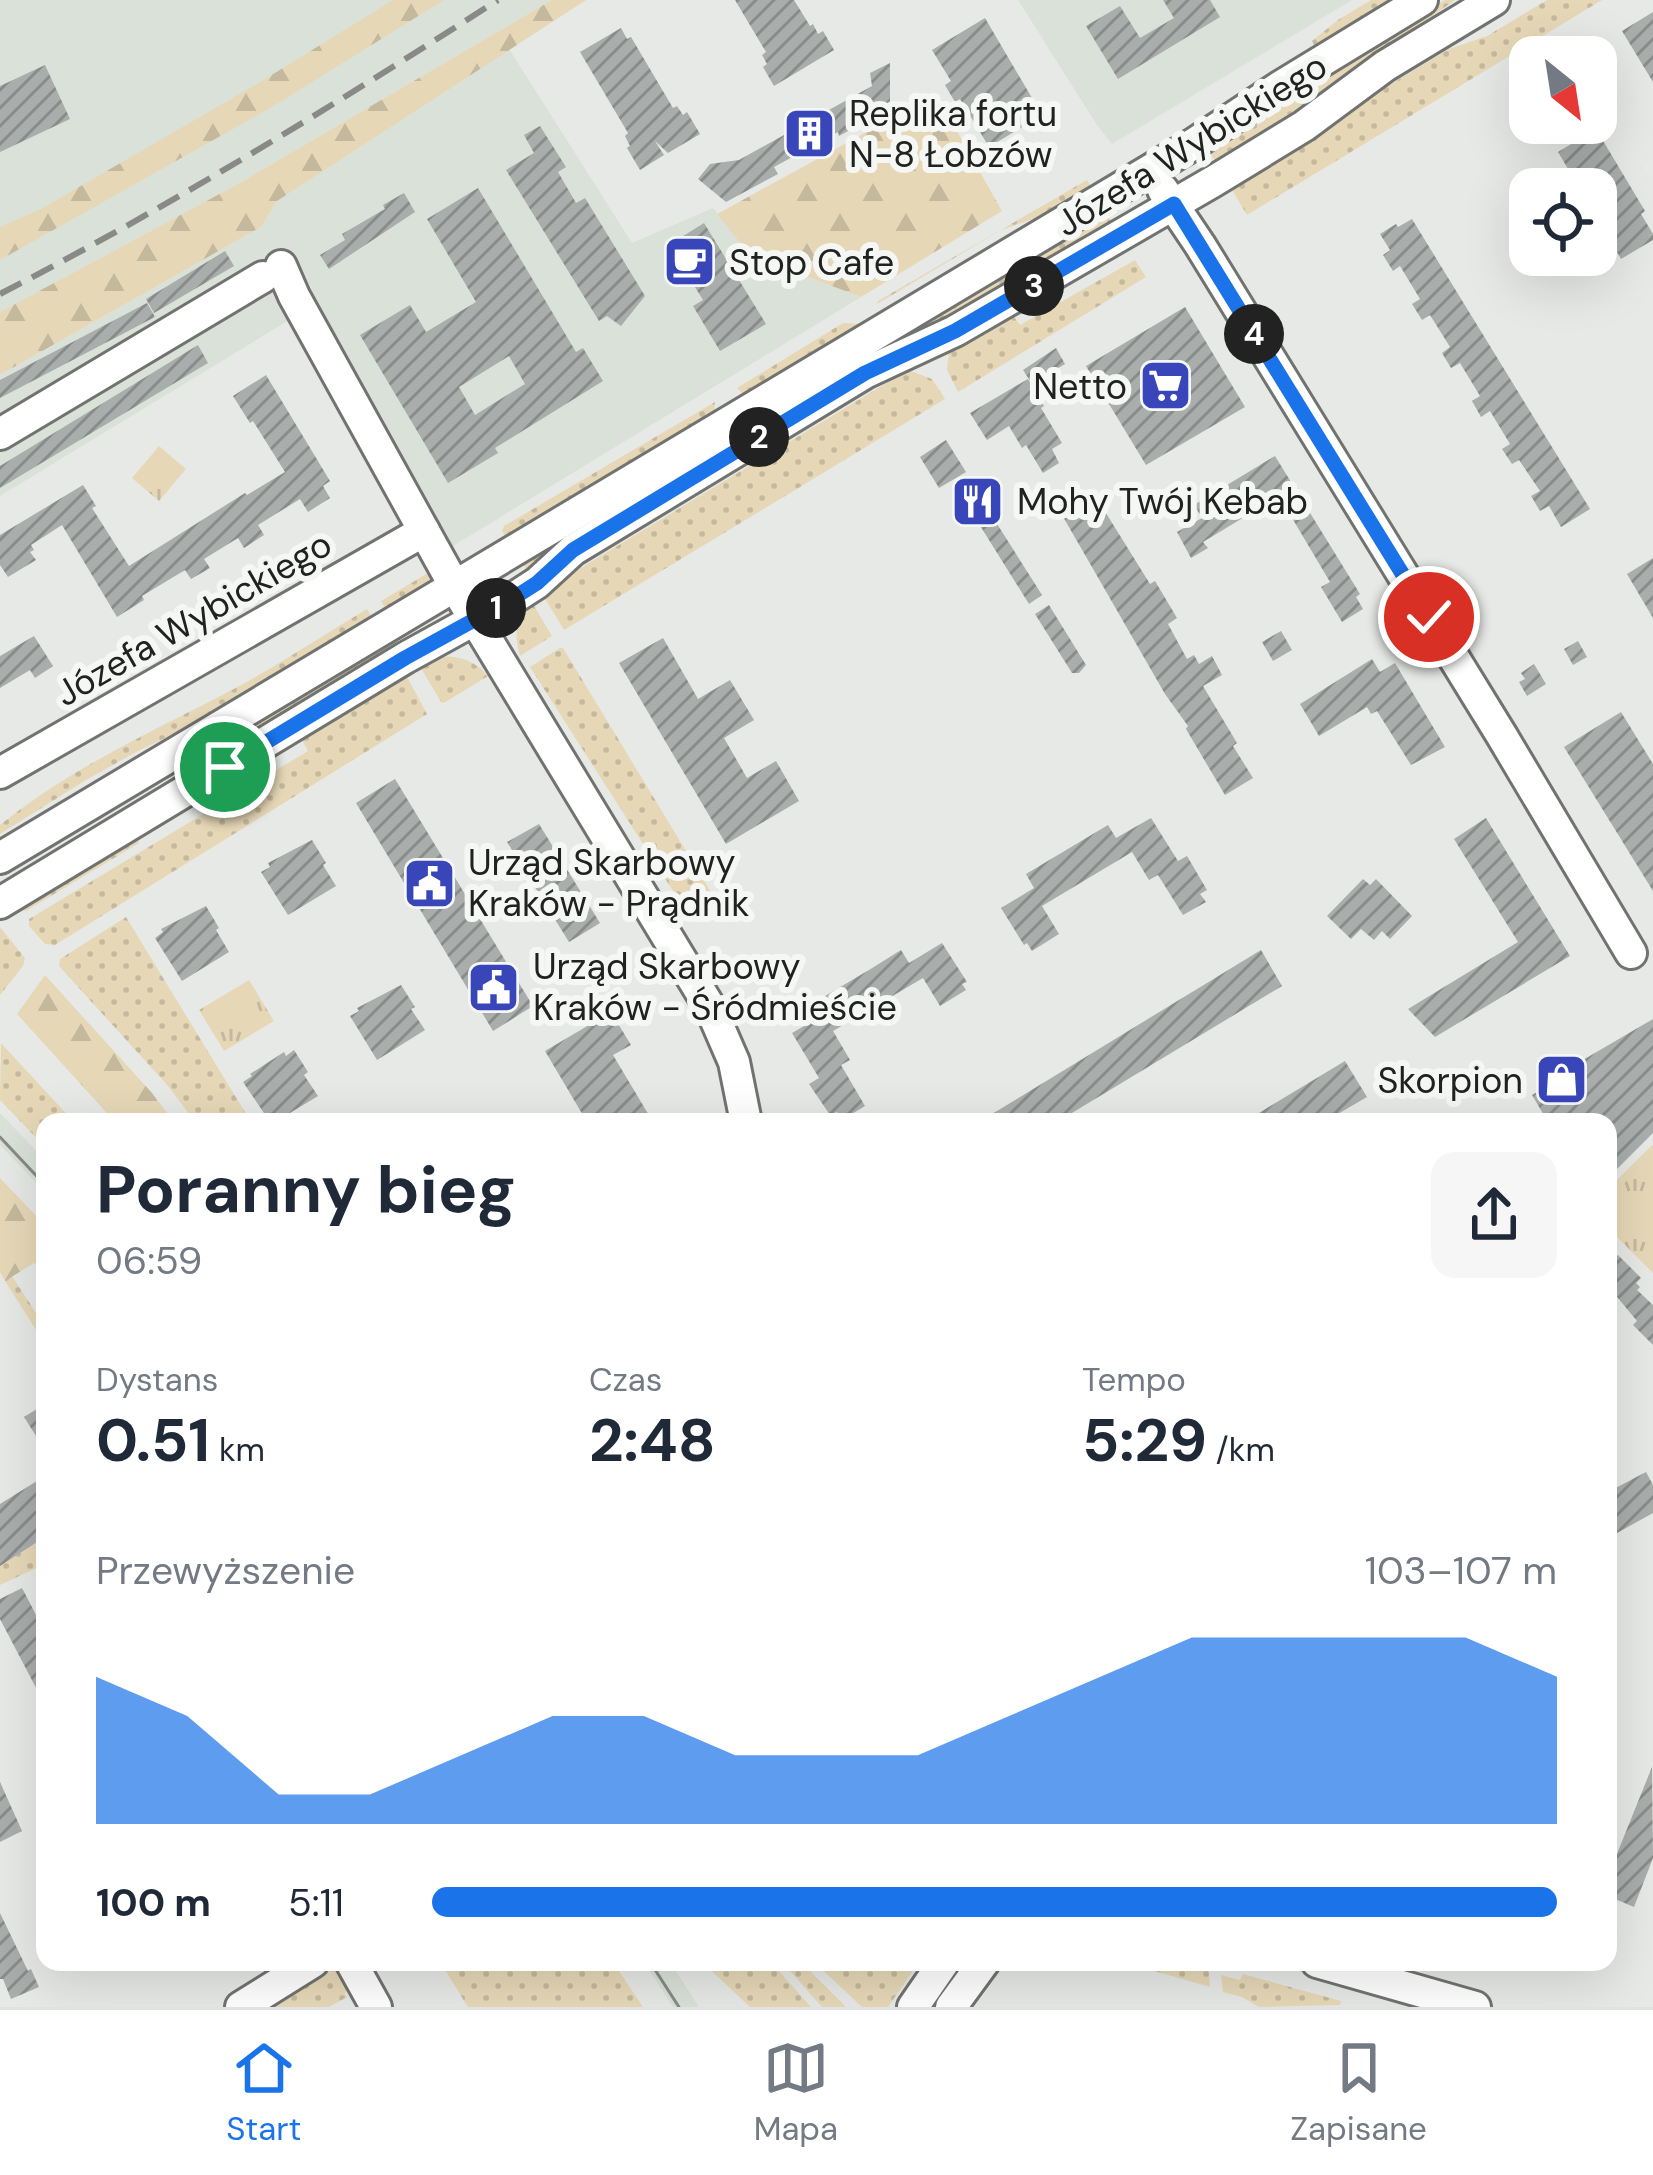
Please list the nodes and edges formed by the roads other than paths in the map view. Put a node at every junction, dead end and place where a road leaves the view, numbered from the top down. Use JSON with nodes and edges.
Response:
{"nodes":[{"id":1,"x":1422,"y":0,"type":"edge"},
{"id":2,"x":1494,"y":0,"type":"edge"},
{"id":3,"x":1148,"y":172,"type":"junction"},
{"id":4,"x":1174,"y":204,"type":"junction"},
{"id":5,"x":0,"y":434,"type":"edge"},
{"id":6,"x":424,"y":531,"type":"junction"},
{"id":7,"x":455,"y":587,"type":"junction"},
{"id":8,"x":475,"y":619,"type":"junction"},
{"id":9,"x":0,"y":773,"type":"edge"},
{"id":10,"x":0,"y":858,"type":"edge"},
{"id":11,"x":0,"y":903,"type":"edge"},
{"id":12,"x":1631,"y":953,"type":"dead end"},
{"id":13,"x":744,"y":1113,"type":"edge"},
{"id":14,"x":299,"y":1971,"type":"edge"},
{"id":15,"x":356,"y":1971,"type":"edge"},
{"id":16,"x":938,"y":1971,"type":"edge"},
{"id":17,"x":978,"y":1971,"type":"edge"},
{"id":18,"x":1349,"y":1971,"type":"edge"},
{"id":19,"x":242,"y":2007,"type":"edge"},
{"id":20,"x":376,"y":2007,"type":"edge"},
{"id":21,"x":913,"y":2007,"type":"edge"},
{"id":22,"x":951,"y":2007,"type":"edge"},
{"id":23,"x":1475,"y":2007,"type":"edge"}],
"edges":[{"from":1,"to":3,"type":"street","name":"Józefa Wybickiego"},
{"from":2,"to":4,"type":"street","name":"Józefa Wybickiego"},
{"from":3,"to":4,"type":"street"},
{"from":3,"to":7,"type":"street","name":"Józefa Wybickiego"},
{"from":4,"to":8,"type":"street","name":"Józefa Wybickiego"},
{"from":4,"to":12,"type":"street"},
{"from":5,"to":6,"type":"street"},
{"from":6,"to":7,"type":"street"},
{"from":6,"to":9,"type":"street","name":"Józefa Wybickiego"},
{"from":7,"to":8,"type":"street"},
{"from":7,"to":10,"type":"street","name":"Józefa Wybickiego"},
{"from":8,"to":11,"type":"street","name":"Józefa Wybickiego"},
{"from":8,"to":13,"type":"street"},
{"from":14,"to":19,"type":"street"},
{"from":15,"to":20,"type":"street"},
{"from":16,"to":21,"type":"street"},
{"from":17,"to":22,"type":"street"},
{"from":18,"to":23,"type":"street"}]}
